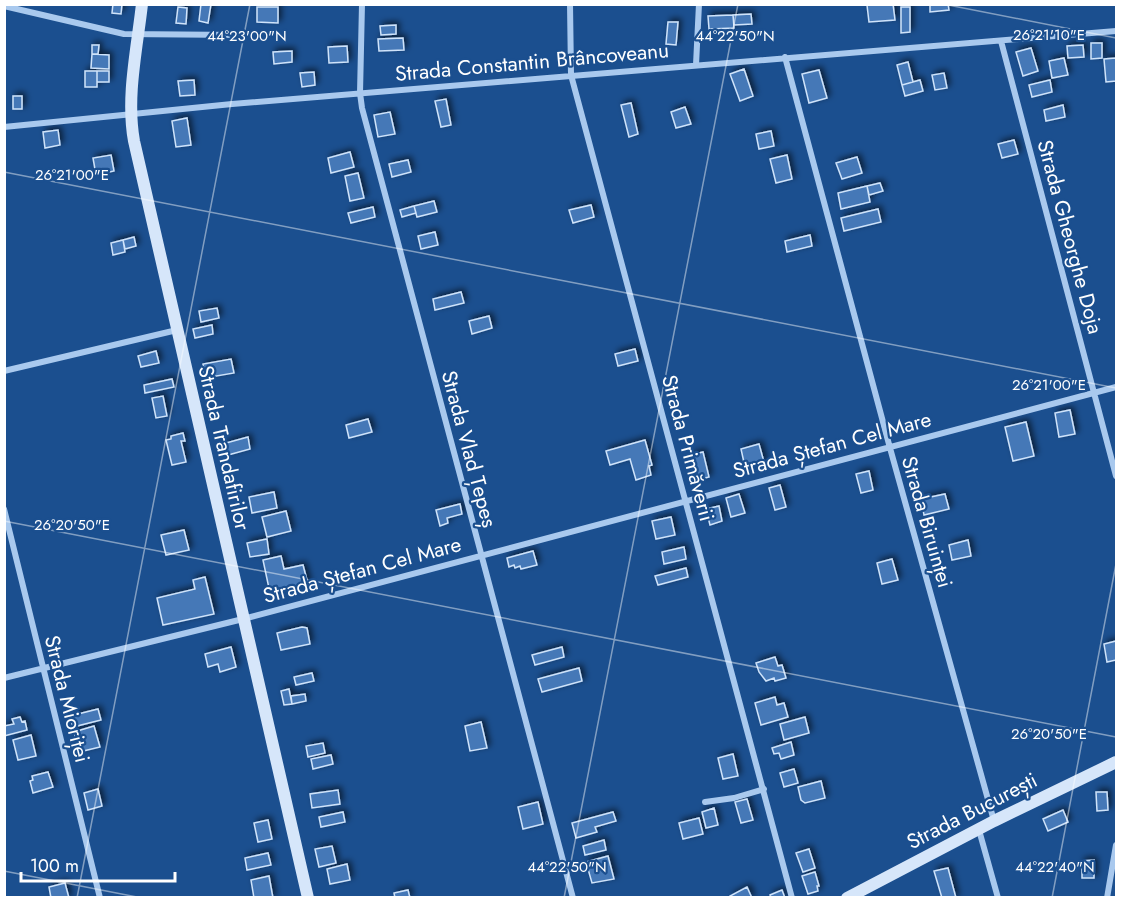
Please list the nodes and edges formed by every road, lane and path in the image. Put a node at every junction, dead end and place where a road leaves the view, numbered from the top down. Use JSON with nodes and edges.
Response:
{"nodes":[{"id":1,"x":142,"y":4,"type":"edge"},
{"id":2,"x":362,"y":4,"type":"edge"},
{"id":3,"x":570,"y":4,"type":"edge"},
{"id":4,"x":699,"y":4,"type":"edge"},
{"id":5,"x":4,"y":6,"type":"edge"},
{"id":6,"x":1116,"y":31,"type":"edge"},
{"id":7,"x":138,"y":35,"type":"junction"},
{"id":8,"x":239,"y":35,"type":"dead end"},
{"id":9,"x":1001,"y":41,"type":"junction"},
{"id":10,"x":785,"y":57,"type":"junction"},
{"id":11,"x":696,"y":65,"type":"junction"},
{"id":12,"x":570,"y":75,"type":"junction"},
{"id":13,"x":360,"y":93,"type":"junction"},
{"id":14,"x":131,"y":114,"type":"junction"},
{"id":15,"x":4,"y":127,"type":"edge"},
{"id":16,"x":177,"y":330,"type":"junction"},
{"id":17,"x":4,"y":371,"type":"edge"},
{"id":18,"x":1116,"y":387,"type":"edge"},
{"id":19,"x":1094,"y":393,"type":"junction"},
{"id":20,"x":890,"y":448,"type":"junction"},
{"id":21,"x":1116,"y":476,"type":"edge"},
{"id":22,"x":684,"y":502,"type":"junction"},
{"id":23,"x":4,"y":509,"type":"edge"},
{"id":24,"x":481,"y":556,"type":"junction"},
{"id":25,"x":243,"y":620,"type":"junction"},
{"id":26,"x":42,"y":670,"type":"junction"},
{"id":27,"x":4,"y":678,"type":"edge"},
{"id":28,"x":1116,"y":762,"type":"edge"},
{"id":29,"x":764,"y":789,"type":"junction"},
{"id":30,"x":705,"y":802,"type":"dead end"},
{"id":31,"x":994,"y":821,"type":"junction"},
{"id":32,"x":980,"y":830,"type":"junction"},
{"id":33,"x":1116,"y":845,"type":"edge"},
{"id":34,"x":100,"y":897,"type":"edge"},
{"id":35,"x":308,"y":897,"type":"edge"},
{"id":36,"x":573,"y":897,"type":"edge"},
{"id":37,"x":792,"y":897,"type":"edge"},
{"id":38,"x":847,"y":897,"type":"edge"},
{"id":39,"x":998,"y":897,"type":"edge"},
{"id":40,"x":1107,"y":897,"type":"edge"}],
"edges":[{"from":1,"to":7,"type":"main road","name":"Strada Trandafirilor"},
{"from":2,"to":13,"type":"street","name":"Strada Vlad Țepeș"},
{"from":3,"to":12,"type":"street","name":"Strada Primăverii"},
{"from":4,"to":11,"type":"street"},
{"from":5,"to":7,"type":"street"},
{"from":6,"to":9,"type":"street","name":"Strada Constantin Brâncoveanu"},
{"from":7,"to":8,"type":"street"},
{"from":7,"to":14,"type":"main road","name":"Strada Trandafirilor"},
{"from":9,"to":10,"type":"street","name":"Strada Constantin Brâncoveanu"},
{"from":9,"to":19,"type":"street","name":"Strada Gheorghe Doja"},
{"from":10,"to":11,"type":"street","name":"Strada Constantin Brâncoveanu"},
{"from":10,"to":20,"type":"street","name":"Strada Biruinței"},
{"from":11,"to":12,"type":"street","name":"Strada Constantin Brâncoveanu"},
{"from":12,"to":13,"type":"street","name":"Strada Constantin Brâncoveanu"},
{"from":12,"to":22,"type":"street","name":"Strada Primăverii"},
{"from":13,"to":14,"type":"street","name":"Strada Constantin Brâncoveanu"},
{"from":13,"to":24,"type":"street","name":"Strada Vlad Țepeș"},
{"from":14,"to":15,"type":"street","name":"Strada Constantin Brâncoveanu"},
{"from":14,"to":16,"type":"main road","name":"Strada Trandafirilor"},
{"from":16,"to":17,"type":"street"},
{"from":16,"to":25,"type":"main road","name":"Strada Trandafirilor"},
{"from":18,"to":19,"type":"street","name":"Strada Ștefan Cel Mare"},
{"from":19,"to":20,"type":"street","name":"Strada Ștefan Cel Mare"},
{"from":19,"to":21,"type":"street","name":"Strada Gheorghe Doja"},
{"from":20,"to":22,"type":"street","name":"Strada Ștefan Cel Mare"},
{"from":20,"to":31,"type":"street","name":"Strada Biruinței"},
{"from":22,"to":24,"type":"street","name":"Strada Ștefan Cel Mare"},
{"from":22,"to":29,"type":"street","name":"Strada Primăverii"},
{"from":23,"to":26,"type":"street","name":"Strada Mioriței"},
{"from":24,"to":25,"type":"street","name":"Strada Ștefan Cel Mare"},
{"from":24,"to":36,"type":"street","name":"Strada Vlad Țepeș"},
{"from":25,"to":26,"type":"street","name":"Strada Ștefan Cel Mare"},
{"from":25,"to":35,"type":"main road","name":"Strada Trandafirilor"},
{"from":26,"to":27,"type":"street","name":"Strada Ștefan Cel Mare"},
{"from":26,"to":34,"type":"street","name":"Strada Mioriței"},
{"from":28,"to":31,"type":"main road","name":"Strada București"},
{"from":29,"to":30,"type":"street"},
{"from":29,"to":37,"type":"street","name":"Strada Primăverii"},
{"from":31,"to":32,"type":"main road","name":"Strada București"},
{"from":32,"to":38,"type":"main road","name":"Strada București"},
{"from":32,"to":39,"type":"street"},
{"from":33,"to":40,"type":"street"}]}
